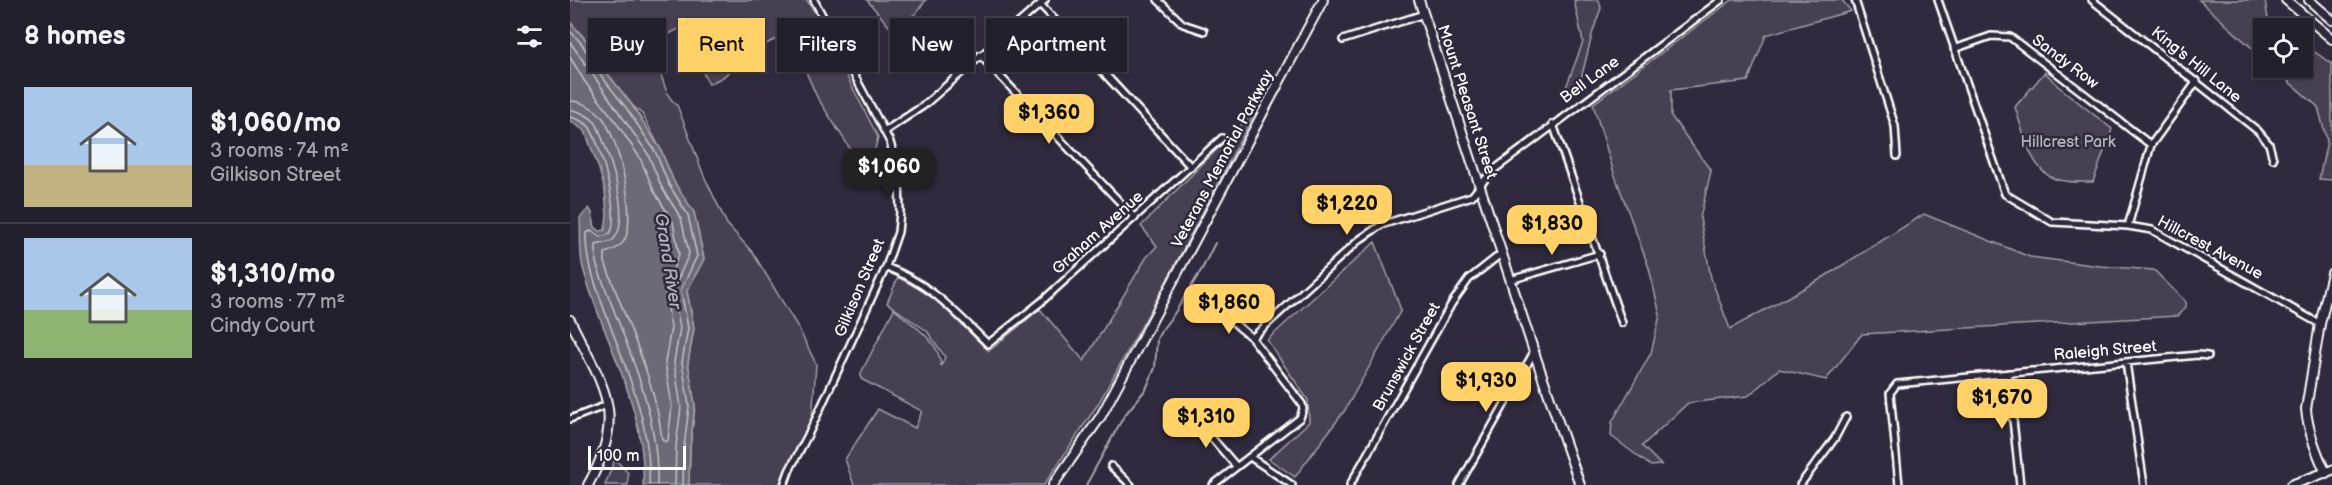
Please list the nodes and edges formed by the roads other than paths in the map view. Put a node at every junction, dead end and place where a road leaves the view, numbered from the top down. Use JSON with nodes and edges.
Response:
{"nodes":[{"id":1,"x":814,"y":0,"type":"edge"},
{"id":2,"x":1323,"y":0,"type":"edge"},
{"id":3,"x":1419,"y":0,"type":"edge"},
{"id":4,"x":1721,"y":0,"type":"edge"},
{"id":5,"x":1855,"y":0,"type":"edge"},
{"id":6,"x":1938,"y":0,"type":"edge"},
{"id":7,"x":2092,"y":0,"type":"edge"},
{"id":8,"x":2286,"y":0,"type":"edge"},
{"id":9,"x":2309,"y":0,"type":"edge"},
{"id":10,"x":1162,"y":1,"type":"edge"},
{"id":11,"x":1043,"y":2,"type":"edge"},
{"id":12,"x":1424,"y":14,"type":"junction"},
{"id":13,"x":2332,"y":20,"type":"edge"},
{"id":14,"x":1204,"y":31,"type":"dead end"},
{"id":15,"x":2332,"y":39,"type":"edge"},
{"id":16,"x":1343,"y":40,"type":"dead end"},
{"id":17,"x":1954,"y":49,"type":"junction"},
{"id":18,"x":980,"y":55,"type":"junction"},
{"id":19,"x":2197,"y":81,"type":"junction"},
{"id":20,"x":1553,"y":124,"type":"junction"},
{"id":21,"x":885,"y":131,"type":"junction"},
{"id":22,"x":1222,"y":138,"type":"dead end"},
{"id":23,"x":2151,"y":145,"type":"junction"},
{"id":24,"x":1897,"y":156,"type":"dead end"},
{"id":25,"x":2273,"y":159,"type":"dead end"},
{"id":26,"x":1191,"y":167,"type":"junction"},
{"id":27,"x":1480,"y":186,"type":"junction"},
{"id":28,"x":1136,"y":218,"type":"junction"},
{"id":29,"x":2128,"y":226,"type":"junction"},
{"id":30,"x":1502,"y":253,"type":"junction"},
{"id":31,"x":1600,"y":254,"type":"junction"},
{"id":32,"x":886,"y":267,"type":"junction"},
{"id":33,"x":2332,"y":273,"type":"edge"},
{"id":34,"x":1510,"y":280,"type":"junction"},
{"id":35,"x":1222,"y":314,"type":"dead end"},
{"id":36,"x":571,"y":323,"type":"edge"},
{"id":37,"x":1622,"y":323,"type":"dead end"},
{"id":38,"x":2320,"y":324,"type":"junction"},
{"id":39,"x":1252,"y":338,"type":"junction"},
{"id":40,"x":1534,"y":352,"type":"junction"},
{"id":41,"x":2208,"y":356,"type":"dead end"},
{"id":42,"x":2127,"y":362,"type":"junction"},
{"id":43,"x":2008,"y":373,"type":"junction"},
{"id":44,"x":607,"y":405,"type":"junction"},
{"id":45,"x":1206,"y":417,"type":"dead end"},
{"id":46,"x":1846,"y":417,"type":"dead end"},
{"id":47,"x":570,"y":419,"type":"edge"},
{"id":48,"x":1250,"y":457,"type":"junction"},
{"id":49,"x":1110,"y":466,"type":"dead end"},
{"id":50,"x":1236,"y":466,"type":"junction"},
{"id":51,"x":2329,"y":471,"type":"edge"},
{"id":52,"x":1578,"y":483,"type":"edge"},
{"id":53,"x":588,"y":485,"type":"edge"},
{"id":54,"x":784,"y":485,"type":"edge"},
{"id":55,"x":1053,"y":485,"type":"edge"},
{"id":56,"x":1131,"y":485,"type":"edge"},
{"id":57,"x":1213,"y":485,"type":"edge"},
{"id":58,"x":1292,"y":485,"type":"edge"},
{"id":59,"x":1350,"y":485,"type":"edge"},
{"id":60,"x":1459,"y":485,"type":"edge"},
{"id":61,"x":1800,"y":485,"type":"edge"},
{"id":62,"x":1899,"y":485,"type":"edge"},
{"id":63,"x":2020,"y":485,"type":"edge"},
{"id":64,"x":2144,"y":485,"type":"edge"},
{"id":65,"x":2291,"y":485,"type":"edge"}],
"edges":[{"from":1,"to":21,"type":"street","name":"Gilkison Street"},
{"from":2,"to":55,"type":"main road","name":"Veterans Memorial Parkway"},
{"from":3,"to":12,"type":"main road","name":"Mount Pleasant Street"},
{"from":4,"to":20,"type":"street","name":"Bell Lane"},
{"from":5,"to":24,"type":"street"},
{"from":6,"to":17,"type":"street","name":"Hillcrest Avenue"},
{"from":7,"to":19,"type":"street","name":"King's Hill Lane"},
{"from":8,"to":15,"type":"main road"},
{"from":9,"to":13,"type":"main road"},
{"from":10,"to":14,"type":"street"},
{"from":11,"to":18,"type":"street"},
{"from":11,"to":26,"type":"street"},
{"from":12,"to":16,"type":"street"},
{"from":12,"to":27,"type":"main road","name":"Mount Pleasant Street"},
{"from":17,"to":23,"type":"street","name":"Sandy Row"},
{"from":17,"to":29,"type":"street","name":"Hillcrest Avenue"},
{"from":18,"to":21,"type":"street"},
{"from":18,"to":28,"type":"street"},
{"from":19,"to":23,"type":"street"},
{"from":19,"to":25,"type":"street","name":"King's Hill Lane"},
{"from":20,"to":27,"type":"street","name":"Bell Lane"},
{"from":20,"to":31,"type":"street"},
{"from":21,"to":32,"type":"street","name":"Gilkison Street"},
{"from":22,"to":26,"type":"street","name":"Graham Avenue"},
{"from":23,"to":29,"type":"street"},
{"from":26,"to":28,"type":"street","name":"Graham Avenue"},
{"from":27,"to":30,"type":"main road","name":"Mount Pleasant Street"},
{"from":27,"to":39,"type":"street","name":"Bell Lane"},
{"from":28,"to":32,"type":"street","name":"Graham Avenue"},
{"from":29,"to":38,"type":"street","name":"Hillcrest Avenue"},
{"from":30,"to":34,"type":"main road","name":"Mount Pleasant Street"},
{"from":30,"to":59,"type":"street","name":"Brunswick Street"},
{"from":31,"to":34,"type":"street"},
{"from":31,"to":37,"type":"street"},
{"from":32,"to":54,"type":"street","name":"Gilkison Street"},
{"from":33,"to":38,"type":"main road"},
{"from":34,"to":40,"type":"main road","name":"Mount Pleasant Street"},
{"from":35,"to":39,"type":"street"},
{"from":36,"to":44,"type":"main road"},
{"from":38,"to":51,"type":"main road"},
{"from":39,"to":48,"type":"street"},
{"from":40,"to":52,"type":"main road","name":"Mount Pleasant Street"},
{"from":40,"to":60,"type":"street"},
{"from":41,"to":42,"type":"street","name":"Raleigh Street"},
{"from":42,"to":43,"type":"street","name":"Raleigh Street"},
{"from":42,"to":64,"type":"street"},
{"from":43,"to":62,"type":"street","name":"Raleigh Street"},
{"from":43,"to":63,"type":"street"},
{"from":44,"to":47,"type":"street"},
{"from":44,"to":53,"type":"main road"},
{"from":45,"to":50,"type":"street"},
{"from":46,"to":61,"type":"street"},
{"from":48,"to":50,"type":"street"},
{"from":48,"to":58,"type":"street"},
{"from":49,"to":56,"type":"street"},
{"from":50,"to":57,"type":"street"},
{"from":51,"to":65,"type":"main road"}]}
